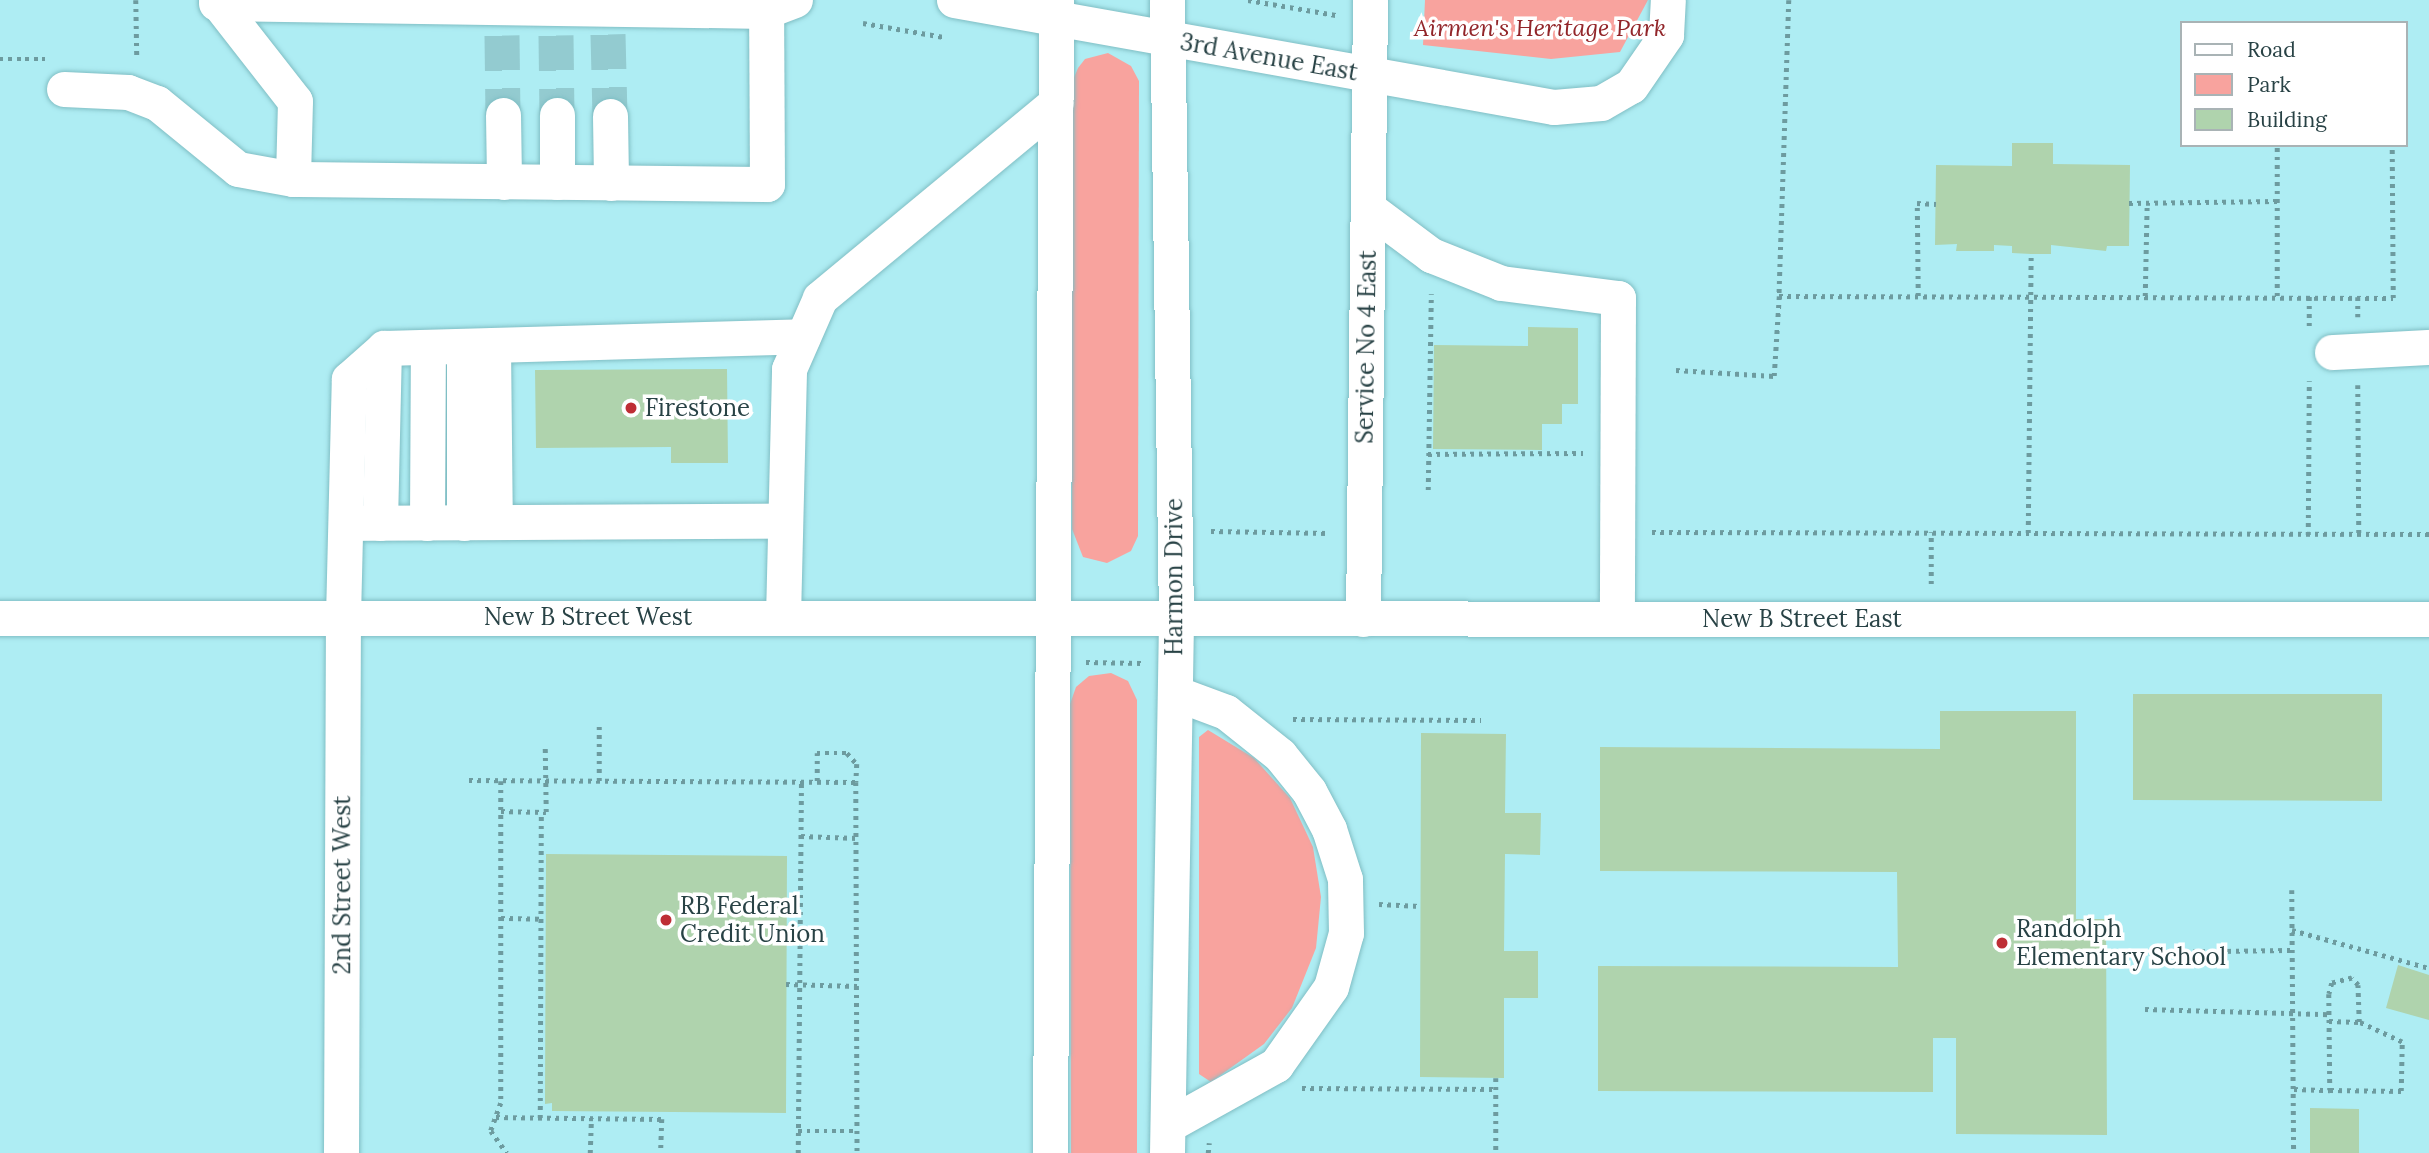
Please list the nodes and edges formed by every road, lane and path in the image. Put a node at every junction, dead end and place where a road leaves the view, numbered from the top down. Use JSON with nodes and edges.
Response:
{"nodes":[{"id":1,"x":136,"y":0,"type":"edge"},
{"id":2,"x":954,"y":0,"type":"edge"},
{"id":3,"x":1167,"y":0,"type":"edge"},
{"id":4,"x":1248,"y":0,"type":"edge"},
{"id":5,"x":1668,"y":0,"type":"edge"},
{"id":6,"x":1789,"y":0,"type":"edge"},
{"id":7,"x":216,"y":1,"type":"edge"},
{"id":8,"x":328,"y":2,"type":"edge"},
{"id":9,"x":382,"y":3,"type":"edge"},
{"id":10,"x":776,"y":4,"type":"edge"},
{"id":11,"x":1056,"y":10,"type":"edge"},
{"id":12,"x":1370,"y":13,"type":"edge"},
{"id":13,"x":1167,"y":39,"type":"junction"},
{"id":14,"x":0,"y":59,"type":"edge"},
{"id":15,"x":123,"y":60,"type":"dead end"},
{"id":16,"x":59,"y":74,"type":"joint"},
{"id":17,"x":1370,"y":75,"type":"junction"},
{"id":18,"x":1056,"y":103,"type":"junction"},
{"id":19,"x":557,"y":115,"type":"tunnel mouth"},
{"id":20,"x":503,"y":116,"type":"tunnel mouth"},
{"id":21,"x":610,"y":116,"type":"tunnel mouth"},
{"id":22,"x":2277,"y":147,"type":"edge"},
{"id":23,"x":2392,"y":147,"type":"edge"},
{"id":24,"x":293,"y":179,"type":"junction"},
{"id":25,"x":504,"y":182,"type":"junction"},
{"id":26,"x":557,"y":182,"type":"junction"},
{"id":27,"x":611,"y":183,"type":"junction"},
{"id":28,"x":2277,"y":201,"type":"junction"},
{"id":29,"x":2129,"y":203,"type":"dead end"},
{"id":30,"x":2147,"y":203,"type":"junction"},
{"id":31,"x":1936,"y":204,"type":"dead end"},
{"id":32,"x":1368,"y":208,"type":"junction"},
{"id":33,"x":2031,"y":254,"type":"dead end"},
{"id":34,"x":1431,"y":255,"type":"junction"},
{"id":35,"x":1779,"y":296,"type":"junction"},
{"id":36,"x":1918,"y":296,"type":"junction"},
{"id":37,"x":2030,"y":296,"type":"junction"},
{"id":38,"x":2145,"y":296,"type":"junction"},
{"id":39,"x":2277,"y":296,"type":"junction"},
{"id":40,"x":2309,"y":296,"type":"junction"},
{"id":41,"x":2358,"y":297,"type":"junction"},
{"id":42,"x":803,"y":336,"type":"junction"},
{"id":43,"x":478,"y":345,"type":"junction"},
{"id":44,"x":2429,"y":346,"type":"edge"},
{"id":45,"x":428,"y":347,"type":"junction"},
{"id":46,"x":384,"y":348,"type":"junction"},
{"id":47,"x":2327,"y":353,"type":"junction"},
{"id":48,"x":1676,"y":370,"type":"dead end"},
{"id":49,"x":1587,"y":453,"type":"dead end"},
{"id":50,"x":1428,"y":454,"type":"junction"},
{"id":51,"x":1428,"y":490,"type":"dead end"},
{"id":52,"x":784,"y":521,"type":"junction"},
{"id":53,"x":480,"y":522,"type":"junction"},
{"id":54,"x":346,"y":523,"type":"junction"},
{"id":55,"x":380,"y":523,"type":"junction"},
{"id":56,"x":426,"y":523,"type":"junction"},
{"id":57,"x":1206,"y":531,"type":"dead end"},
{"id":58,"x":1616,"y":532,"type":"junction"},
{"id":59,"x":1364,"y":533,"type":"junction"},
{"id":60,"x":1931,"y":533,"type":"junction"},
{"id":61,"x":2028,"y":533,"type":"junction"},
{"id":62,"x":2359,"y":534,"type":"junction"},
{"id":63,"x":2429,"y":534,"type":"edge"},
{"id":64,"x":2308,"y":535,"type":"junction"},
{"id":65,"x":343,"y":617,"type":"junction"},
{"id":66,"x":783,"y":617,"type":"junction"},
{"id":67,"x":1056,"y":617,"type":"junction"},
{"id":68,"x":0,"y":618,"type":"edge"},
{"id":69,"x":1175,"y":619,"type":"junction"},
{"id":70,"x":1363,"y":619,"type":"junction"},
{"id":71,"x":1616,"y":619,"type":"junction"},
{"id":72,"x":1931,"y":619,"type":"junction"},
{"id":73,"x":2429,"y":619,"type":"edge"},
{"id":74,"x":1056,"y":662,"type":"junction"},
{"id":75,"x":1175,"y":678,"type":"junction"},
{"id":76,"x":1293,"y":719,"type":"dead end"},
{"id":77,"x":1481,"y":720,"type":"dead end"},
{"id":78,"x":599,"y":723,"type":"dead end"},
{"id":79,"x":545,"y":748,"type":"dead end"},
{"id":80,"x":469,"y":780,"type":"dead end"},
{"id":81,"x":501,"y":780,"type":"junction"},
{"id":82,"x":545,"y":781,"type":"junction"},
{"id":83,"x":599,"y":781,"type":"junction"},
{"id":84,"x":801,"y":781,"type":"junction"},
{"id":85,"x":817,"y":781,"type":"junction"},
{"id":86,"x":856,"y":782,"type":"junction"},
{"id":87,"x":501,"y":811,"type":"junction"},
{"id":88,"x":541,"y":812,"type":"junction"},
{"id":89,"x":800,"y":836,"type":"junction"},
{"id":90,"x":857,"y":838,"type":"junction"},
{"id":91,"x":2292,"y":890,"type":"dead end"},
{"id":92,"x":1376,"y":904,"type":"dead end"},
{"id":93,"x":1420,"y":906,"type":"dead end"},
{"id":94,"x":501,"y":918,"type":"junction"},
{"id":95,"x":540,"y":919,"type":"junction"},
{"id":96,"x":2292,"y":930,"type":"junction"},
{"id":97,"x":2293,"y":950,"type":"junction"},
{"id":98,"x":2151,"y":952,"type":"dead end"},
{"id":99,"x":2429,"y":968,"type":"edge"},
{"id":100,"x":786,"y":984,"type":"dead end"},
{"id":101,"x":799,"y":984,"type":"junction"},
{"id":102,"x":857,"y":986,"type":"junction"},
{"id":103,"x":2145,"y":1009,"type":"dead end"},
{"id":104,"x":2293,"y":1013,"type":"junction"},
{"id":105,"x":2329,"y":1014,"type":"junction"},
{"id":106,"x":2329,"y":1021,"type":"junction"},
{"id":107,"x":2359,"y":1022,"type":"junction"},
{"id":108,"x":1496,"y":1078,"type":"dead end"},
{"id":109,"x":1298,"y":1088,"type":"dead end"},
{"id":110,"x":1496,"y":1089,"type":"junction"},
{"id":111,"x":2294,"y":1089,"type":"junction"},
{"id":112,"x":2330,"y":1090,"type":"junction"},
{"id":113,"x":496,"y":1117,"type":"junction"},
{"id":114,"x":540,"y":1118,"type":"junction"},
{"id":115,"x":591,"y":1118,"type":"junction"},
{"id":116,"x":798,"y":1131,"type":"junction"},
{"id":117,"x":857,"y":1131,"type":"junction"},
{"id":118,"x":1167,"y":1139,"type":"edge"},
{"id":119,"x":341,"y":1153,"type":"edge"},
{"id":120,"x":507,"y":1153,"type":"edge"},
{"id":121,"x":590,"y":1153,"type":"edge"},
{"id":122,"x":661,"y":1153,"type":"edge"},
{"id":123,"x":798,"y":1153,"type":"edge"},
{"id":124,"x":857,"y":1153,"type":"edge"},
{"id":125,"x":1051,"y":1153,"type":"edge"},
{"id":126,"x":1496,"y":1153,"type":"edge"},
{"id":127,"x":2294,"y":1153,"type":"edge"}],
"edges":[{"from":1,"to":15,"type":"path"},
{"from":2,"to":11,"type":"street","name":"3rd Avenue East"},
{"from":3,"to":13,"type":"street","name":"Harmon Drive"},
{"from":4,"to":12,"type":"path"},
{"from":5,"to":17,"type":"street","name":"3rd Avenue East"},
{"from":6,"to":35,"type":"path"},
{"from":7,"to":8,"type":"street"},
{"from":7,"to":24,"type":"street"},
{"from":8,"to":9,"type":"street"},
{"from":9,"to":10,"type":"street"},
{"from":10,"to":27,"type":"street"},
{"from":11,"to":13,"type":"street","name":"3rd Avenue East"},
{"from":11,"to":18,"type":"street"},
{"from":12,"to":17,"type":"street","name":"Service No 4 East"},
{"from":13,"to":17,"type":"street","name":"3rd Avenue East"},
{"from":13,"to":69,"type":"street","name":"Harmon Drive"},
{"from":14,"to":16,"type":"path"},
{"from":16,"to":24,"type":"street"},
{"from":17,"to":32,"type":"street","name":"Service No 4 East"},
{"from":18,"to":42,"type":"street"},
{"from":18,"to":67,"type":"street"},
{"from":19,"to":26,"type":"street"},
{"from":20,"to":25,"type":"street"},
{"from":21,"to":27,"type":"street"},
{"from":22,"to":28,"type":"path"},
{"from":23,"to":41,"type":"path"},
{"from":24,"to":25,"type":"street"},
{"from":25,"to":26,"type":"street"},
{"from":26,"to":27,"type":"street"},
{"from":28,"to":30,"type":"path"},
{"from":28,"to":39,"type":"path"},
{"from":29,"to":30,"type":"path"},
{"from":30,"to":38,"type":"path"},
{"from":31,"to":36,"type":"path"},
{"from":32,"to":34,"type":"street"},
{"from":32,"to":59,"type":"street","name":"Service No 4 East"},
{"from":33,"to":37,"type":"path"},
{"from":34,"to":50,"type":"path"},
{"from":34,"to":58,"type":"street"},
{"from":35,"to":36,"type":"path"},
{"from":35,"to":48,"type":"path"},
{"from":36,"to":37,"type":"path"},
{"from":37,"to":38,"type":"path"},
{"from":37,"to":61,"type":"path"},
{"from":38,"to":39,"type":"path"},
{"from":39,"to":40,"type":"path"},
{"from":40,"to":41,"type":"path"},
{"from":40,"to":47,"type":"path"},
{"from":41,"to":47,"type":"path"},
{"from":42,"to":43,"type":"street"},
{"from":42,"to":52,"type":"street"},
{"from":43,"to":45,"type":"street"},
{"from":43,"to":53,"type":"street"},
{"from":44,"to":47,"type":"street"},
{"from":45,"to":46,"type":"street"},
{"from":45,"to":56,"type":"street"},
{"from":46,"to":54,"type":"street","name":"2nd Street West"},
{"from":46,"to":55,"type":"street"},
{"from":47,"to":62,"type":"path"},
{"from":47,"to":64,"type":"path"},
{"from":49,"to":50,"type":"path"},
{"from":50,"to":51,"type":"path"},
{"from":52,"to":53,"type":"street"},
{"from":52,"to":66,"type":"street"},
{"from":53,"to":56,"type":"street"},
{"from":54,"to":55,"type":"street"},
{"from":54,"to":65,"type":"street","name":"2nd Street West"},
{"from":55,"to":56,"type":"street"},
{"from":57,"to":59,"type":"path"},
{"from":58,"to":60,"type":"path"},
{"from":58,"to":71,"type":"street"},
{"from":59,"to":70,"type":"street","name":"Service No 4 East"},
{"from":60,"to":61,"type":"path"},
{"from":60,"to":72,"type":"path"},
{"from":61,"to":64,"type":"path"},
{"from":62,"to":63,"type":"path"},
{"from":62,"to":64,"type":"path"},
{"from":65,"to":66,"type":"street","name":"New B Street West"},
{"from":65,"to":68,"type":"street","name":"New B Street West"},
{"from":65,"to":119,"type":"street","name":"2nd Street West"},
{"from":66,"to":67,"type":"street","name":"New B Street West"},
{"from":67,"to":69,"type":"street","name":"New B Street West"},
{"from":67,"to":74,"type":"street"},
{"from":69,"to":70,"type":"street","name":"New B Street East"},
{"from":69,"to":75,"type":"street","name":"Harmon Drive"},
{"from":70,"to":71,"type":"street","name":"New B Street East"},
{"from":71,"to":72,"type":"street","name":"New B Street East"},
{"from":72,"to":73,"type":"street","name":"New B Street East"},
{"from":74,"to":75,"type":"path"},
{"from":74,"to":125,"type":"street"},
{"from":75,"to":118,"type":"street","name":"Harmon Drive"},
{"from":75,"to":118,"type":"street"},
{"from":76,"to":77,"type":"path"},
{"from":78,"to":83,"type":"path"},
{"from":79,"to":82,"type":"path"},
{"from":80,"to":81,"type":"path"},
{"from":81,"to":82,"type":"path"},
{"from":81,"to":87,"type":"path"},
{"from":82,"to":83,"type":"path"},
{"from":82,"to":88,"type":"path"},
{"from":83,"to":84,"type":"path"},
{"from":84,"to":85,"type":"path"},
{"from":84,"to":89,"type":"path"},
{"from":85,"to":86,"type":"path"},
{"from":85,"to":86,"type":"path"},
{"from":86,"to":90,"type":"path"},
{"from":87,"to":88,"type":"path"},
{"from":87,"to":94,"type":"path"},
{"from":88,"to":95,"type":"path"},
{"from":89,"to":90,"type":"path"},
{"from":89,"to":101,"type":"path"},
{"from":90,"to":102,"type":"path"},
{"from":91,"to":96,"type":"path"},
{"from":92,"to":93,"type":"path"},
{"from":94,"to":95,"type":"path"},
{"from":94,"to":113,"type":"path"},
{"from":95,"to":114,"type":"path"},
{"from":96,"to":97,"type":"path"},
{"from":96,"to":99,"type":"path"},
{"from":97,"to":98,"type":"path"},
{"from":97,"to":104,"type":"path"},
{"from":100,"to":101,"type":"path"},
{"from":101,"to":102,"type":"path"},
{"from":101,"to":116,"type":"path"},
{"from":102,"to":117,"type":"path"},
{"from":103,"to":104,"type":"path"},
{"from":104,"to":105,"type":"path"},
{"from":104,"to":111,"type":"path"},
{"from":105,"to":106,"type":"path"},
{"from":105,"to":107,"type":"path"},
{"from":106,"to":107,"type":"path"},
{"from":106,"to":112,"type":"path"},
{"from":107,"to":112,"type":"path"},
{"from":108,"to":110,"type":"path"},
{"from":109,"to":110,"type":"path"},
{"from":110,"to":126,"type":"path"},
{"from":111,"to":112,"type":"path"},
{"from":111,"to":127,"type":"path"},
{"from":113,"to":114,"type":"path"},
{"from":113,"to":120,"type":"path"},
{"from":114,"to":115,"type":"path"},
{"from":115,"to":121,"type":"path"},
{"from":115,"to":122,"type":"path"},
{"from":116,"to":117,"type":"path"},
{"from":116,"to":123,"type":"path"},
{"from":117,"to":124,"type":"path"}]}
